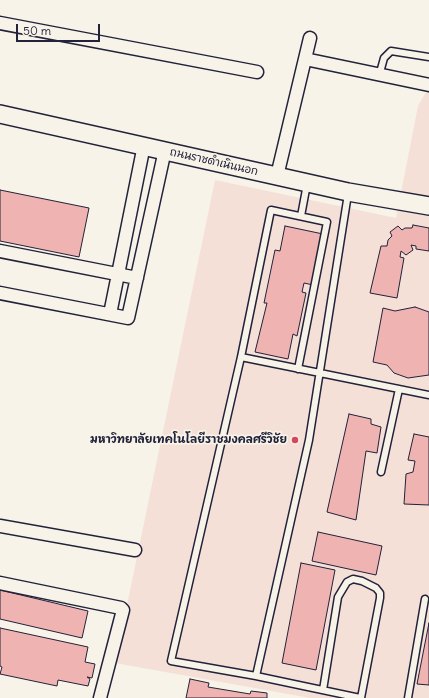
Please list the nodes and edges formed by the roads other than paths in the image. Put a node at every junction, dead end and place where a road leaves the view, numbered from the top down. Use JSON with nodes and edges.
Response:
{"nodes":[{"id":1,"x":0,"y":23,"type":"edge"},
{"id":2,"x":310,"y":38,"type":"dead end"},
{"id":3,"x":429,"y":57,"type":"edge"},
{"id":4,"x":305,"y":59,"type":"junction"},
{"id":5,"x":257,"y":72,"type":"dead end"},
{"id":6,"x":379,"y":76,"type":"junction"},
{"id":7,"x":429,"y":85,"type":"edge"},
{"id":8,"x":0,"y":114,"type":"edge"},
{"id":9,"x":144,"y":145,"type":"junction"},
{"id":10,"x":165,"y":150,"type":"junction"},
{"id":11,"x":277,"y":176,"type":"junction"},
{"id":12,"x":307,"y":183,"type":"junction"},
{"id":13,"x":348,"y":192,"type":"junction"},
{"id":14,"x":429,"y":206,"type":"edge"},
{"id":15,"x":301,"y":216,"type":"junction"},
{"id":16,"x":0,"y":251,"type":"edge"},
{"id":17,"x":118,"y":274,"type":"junction"},
{"id":18,"x":137,"y":278,"type":"junction"},
{"id":19,"x":0,"y":293,"type":"edge"},
{"id":20,"x":110,"y":314,"type":"junction"},
{"id":21,"x":240,"y":357,"type":"junction"},
{"id":22,"x":298,"y":369,"type":"junction"},
{"id":23,"x":319,"y":373,"type":"junction"},
{"id":24,"x":399,"y":389,"type":"junction"},
{"id":25,"x":429,"y":396,"type":"edge"},
{"id":26,"x":381,"y":472,"type":"dead end"},
{"id":27,"x":0,"y":526,"type":"edge"},
{"id":28,"x":135,"y":550,"type":"dead end"},
{"id":29,"x":0,"y":584,"type":"edge"},
{"id":30,"x":425,"y":599,"type":"dead end"},
{"id":31,"x":256,"y":676,"type":"junction"},
{"id":32,"x":323,"y":690,"type":"junction"},
{"id":33,"x":100,"y":698,"type":"edge"},
{"id":34,"x":360,"y":698,"type":"edge"},
{"id":35,"x":408,"y":698,"type":"edge"}],
"edges":[{"from":1,"to":5,"type":"street"},
{"from":2,"to":4,"type":"street"},
{"from":3,"to":6,"type":"lane"},
{"from":4,"to":6,"type":"street"},
{"from":4,"to":11,"type":"street"},
{"from":6,"to":7,"type":"street"},
{"from":8,"to":9,"type":"street","name":"ถนนราชดำเนินนอก"},
{"from":9,"to":10,"type":"street","name":"ถนนราชดำเนินนอก"},
{"from":9,"to":17,"type":"street"},
{"from":10,"to":11,"type":"street","name":"ถนนราชดำเนินนอก"},
{"from":10,"to":18,"type":"street"},
{"from":11,"to":12,"type":"street","name":"ถนนราชดำเนินนอก"},
{"from":12,"to":13,"type":"street","name":"ถนนราชดำเนินนอก"},
{"from":12,"to":15,"type":"lane"},
{"from":13,"to":14,"type":"street","name":"ถนนราชดำเนินนอก"},
{"from":13,"to":23,"type":"lane"},
{"from":15,"to":21,"type":"lane"},
{"from":15,"to":22,"type":"lane"},
{"from":16,"to":17,"type":"street"},
{"from":17,"to":18,"type":"street"},
{"from":17,"to":20,"type":"street"},
{"from":18,"to":20,"type":"street"},
{"from":19,"to":20,"type":"street"},
{"from":21,"to":22,"type":"lane"},
{"from":21,"to":31,"type":"lane"},
{"from":22,"to":23,"type":"lane"},
{"from":23,"to":24,"type":"lane"},
{"from":23,"to":31,"type":"lane"},
{"from":24,"to":25,"type":"lane"},
{"from":24,"to":26,"type":"lane"},
{"from":27,"to":28,"type":"street"},
{"from":29,"to":33,"type":"street"},
{"from":30,"to":35,"type":"lane"},
{"from":31,"to":32,"type":"lane"},
{"from":32,"to":34,"type":"lane"},
{"from":32,"to":34,"type":"lane"}]}
